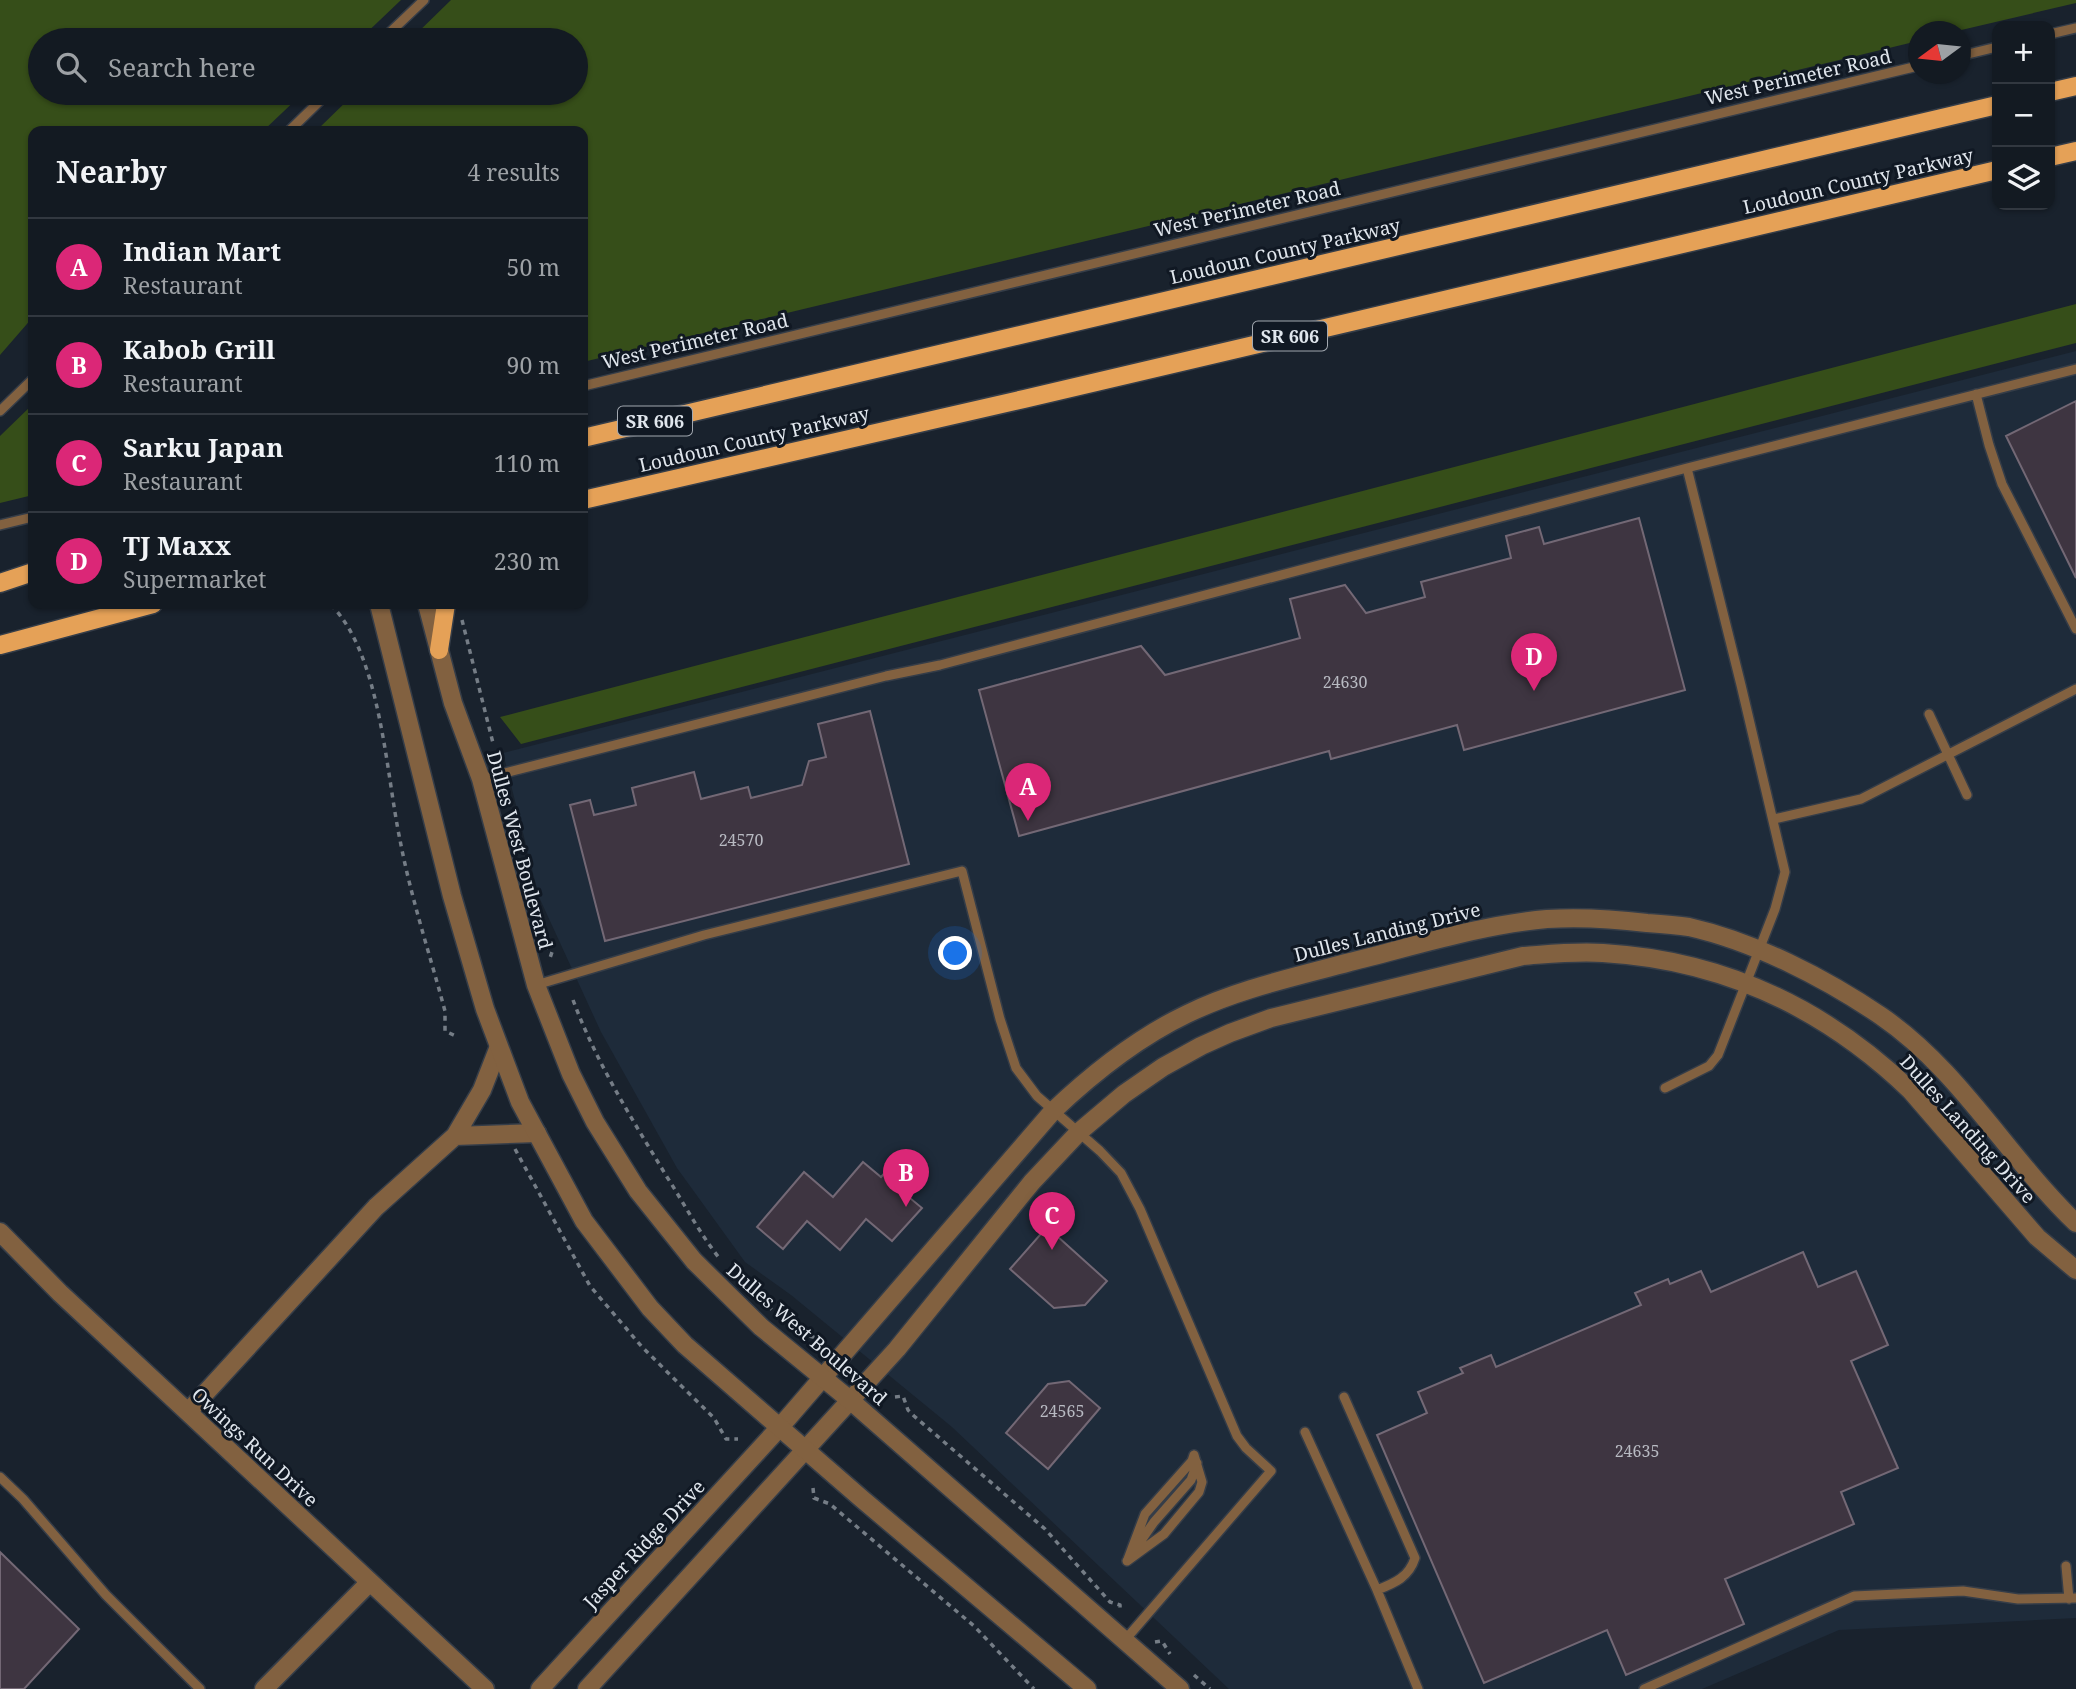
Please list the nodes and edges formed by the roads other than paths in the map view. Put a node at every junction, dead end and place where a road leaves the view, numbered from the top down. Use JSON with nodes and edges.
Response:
{"nodes":[{"id":1,"x":424,"y":0,"type":"edge"},
{"id":2,"x":395,"y":28,"type":"edge"},
{"id":3,"x":2076,"y":28,"type":"edge"},
{"id":4,"x":2055,"y":33,"type":"edge"},
{"id":5,"x":1992,"y":48,"type":"edge"},
{"id":6,"x":1971,"y":54,"type":"edge"},
{"id":7,"x":1908,"y":69,"type":"edge"},
{"id":8,"x":2076,"y":86,"type":"edge"},
{"id":9,"x":2055,"y":91,"type":"edge"},
{"id":10,"x":316,"y":105,"type":"edge"},
{"id":11,"x":1992,"y":106,"type":"edge"},
{"id":12,"x":294,"y":126,"type":"edge"},
{"id":13,"x":2076,"y":151,"type":"edge"},
{"id":14,"x":2055,"y":156,"type":"edge"},
{"id":15,"x":1992,"y":171,"type":"edge"},
{"id":16,"x":2076,"y":369,"type":"edge"},
{"id":17,"x":28,"y":384,"type":"edge"},
{"id":18,"x":588,"y":385,"type":"edge"},
{"id":19,"x":1976,"y":394,"type":"junction"},
{"id":20,"x":0,"y":411,"type":"edge"},
{"id":21,"x":588,"y":437,"type":"edge"},
{"id":22,"x":1687,"y":468,"type":"junction"},
{"id":23,"x":588,"y":499,"type":"edge"},
{"id":24,"x":28,"y":518,"type":"edge"},
{"id":25,"x":0,"y":525,"type":"edge"},
{"id":26,"x":28,"y":574,"type":"edge"},
{"id":27,"x":0,"y":583,"type":"edge"},
{"id":28,"x":134,"y":609,"type":"edge"},
{"id":29,"x":380,"y":609,"type":"edge"},
{"id":30,"x":428,"y":609,"type":"edge"},
{"id":31,"x":454,"y":609,"type":"edge"},
{"id":32,"x":2076,"y":629,"type":"edge"},
{"id":33,"x":0,"y":645,"type":"edge"},
{"id":34,"x":439,"y":650,"type":"junction"},
{"id":35,"x":2076,"y":690,"type":"edge"},
{"id":36,"x":1929,"y":715,"type":"dead end"},
{"id":37,"x":1948,"y":754,"type":"junction"},
{"id":38,"x":481,"y":779,"type":"junction"},
{"id":39,"x":1967,"y":795,"type":"dead end"},
{"id":40,"x":1774,"y":819,"type":"junction"},
{"id":41,"x":1758,"y":950,"type":"junction"},
{"id":42,"x":1746,"y":982,"type":"junction"},
{"id":43,"x":536,"y":985,"type":"junction"},
{"id":44,"x":498,"y":1049,"type":"junction"},
{"id":45,"x":1665,"y":1088,"type":"dead end"},
{"id":46,"x":1053,"y":1111,"type":"junction"},
{"id":47,"x":1079,"y":1132,"type":"junction"},
{"id":48,"x":537,"y":1133,"type":"junction"},
{"id":49,"x":455,"y":1136,"type":"junction"},
{"id":50,"x":2076,"y":1223,"type":"edge"},
{"id":51,"x":0,"y":1232,"type":"edge"},
{"id":52,"x":2076,"y":1270,"type":"edge"},
{"id":53,"x":822,"y":1377,"type":"junction"},
{"id":54,"x":1344,"y":1397,"type":"dead end"},
{"id":55,"x":850,"y":1400,"type":"junction"},
{"id":56,"x":188,"y":1412,"type":"junction"},
{"id":57,"x":780,"y":1427,"type":"junction"},
{"id":58,"x":1305,"y":1432,"type":"dead end"},
{"id":59,"x":806,"y":1450,"type":"junction"},
{"id":60,"x":1195,"y":1459,"type":"joint"},
{"id":61,"x":0,"y":1477,"type":"edge"},
{"id":62,"x":2066,"y":1566,"type":"dead end"},
{"id":63,"x":369,"y":1583,"type":"junction"},
{"id":64,"x":1377,"y":1590,"type":"junction"},
{"id":65,"x":2072,"y":1599,"type":"edge"},
{"id":66,"x":1125,"y":1640,"type":"junction"},
{"id":67,"x":200,"y":1689,"type":"edge"},
{"id":68,"x":264,"y":1689,"type":"edge"},
{"id":69,"x":485,"y":1689,"type":"edge"},
{"id":70,"x":540,"y":1689,"type":"edge"},
{"id":71,"x":587,"y":1689,"type":"edge"},
{"id":72,"x":1087,"y":1689,"type":"edge"},
{"id":73,"x":1180,"y":1689,"type":"edge"},
{"id":74,"x":1418,"y":1689,"type":"edge"},
{"id":75,"x":1644,"y":1689,"type":"edge"}],
"edges":[{"from":1,"to":2,"type":"lane"},
{"from":3,"to":4,"type":"lane"},
{"from":5,"to":6,"type":"lane"},
{"from":7,"to":18,"type":"lane","name":"West Perimeter Road"},
{"from":8,"to":9,"type":"main road"},
{"from":10,"to":12,"type":"lane"},
{"from":11,"to":21,"type":"main road","name":"Loudoun County Parkway","number":"SR 606"},
{"from":13,"to":14,"type":"main road"},
{"from":15,"to":23,"type":"main road","name":"Loudoun County Parkway","number":"SR 606"},
{"from":16,"to":19,"type":"lane"},
{"from":17,"to":20,"type":"lane"},
{"from":19,"to":22,"type":"lane"},
{"from":19,"to":32,"type":"lane"},
{"from":22,"to":38,"type":"lane"},
{"from":22,"to":40,"type":"lane"},
{"from":24,"to":25,"type":"lane"},
{"from":26,"to":27,"type":"main road"},
{"from":28,"to":33,"type":"main road"},
{"from":29,"to":44,"type":"street"},
{"from":30,"to":34,"type":"street","name":"Dulles West Boulevard"},
{"from":31,"to":34,"type":"main road"},
{"from":34,"to":38,"type":"street","name":"Dulles West Boulevard"},
{"from":35,"to":37,"type":"lane"},
{"from":36,"to":37,"type":"lane"},
{"from":37,"to":39,"type":"lane"},
{"from":37,"to":40,"type":"lane"},
{"from":38,"to":43,"type":"street","name":"Dulles West Boulevard"},
{"from":40,"to":41,"type":"lane"},
{"from":41,"to":42,"type":"lane"},
{"from":41,"to":46,"type":"street","name":"Dulles Landing Drive"},
{"from":41,"to":50,"type":"street","name":"Dulles Landing Drive"},
{"from":42,"to":45,"type":"lane"},
{"from":42,"to":47,"type":"street","name":"Dulles Landing Drive"},
{"from":42,"to":52,"type":"street","name":"Dulles Landing Drive"},
{"from":43,"to":46,"type":"lane"},
{"from":43,"to":53,"type":"street","name":"Dulles West Boulevard"},
{"from":44,"to":48,"type":"street"},
{"from":44,"to":49,"type":"street"},
{"from":46,"to":47,"type":"lane"},
{"from":46,"to":53,"type":"street","name":"Dulles Landing Drive"},
{"from":47,"to":55,"type":"street","name":"Dulles Landing Drive"},
{"from":47,"to":66,"type":"lane"},
{"from":48,"to":49,"type":"street"},
{"from":48,"to":57,"type":"street"},
{"from":49,"to":56,"type":"street"},
{"from":51,"to":56,"type":"street","name":"Owings Run Drive"},
{"from":53,"to":55,"type":"street","name":"Dulles West Boulevard"},
{"from":53,"to":57,"type":"street","name":"Dulles Landing Drive"},
{"from":54,"to":64,"type":"lane"},
{"from":55,"to":59,"type":"street","name":"Dulles Landing Drive"},
{"from":55,"to":66,"type":"street","name":"Dulles West Boulevard"},
{"from":56,"to":63,"type":"street","name":"Owings Run Drive"},
{"from":57,"to":59,"type":"street"},
{"from":57,"to":70,"type":"street","name":"Jasper Ridge Drive"},
{"from":58,"to":64,"type":"lane"},
{"from":59,"to":71,"type":"street"},
{"from":59,"to":72,"type":"street"},
{"from":60,"to":60,"type":"lane"},
{"from":61,"to":67,"type":"lane"},
{"from":62,"to":65,"type":"lane"},
{"from":63,"to":68,"type":"street"},
{"from":63,"to":69,"type":"street","name":"Owings Run Drive"},
{"from":64,"to":74,"type":"lane"},
{"from":65,"to":75,"type":"lane"},
{"from":66,"to":73,"type":"street","name":"Dulles West Boulevard"}]}
